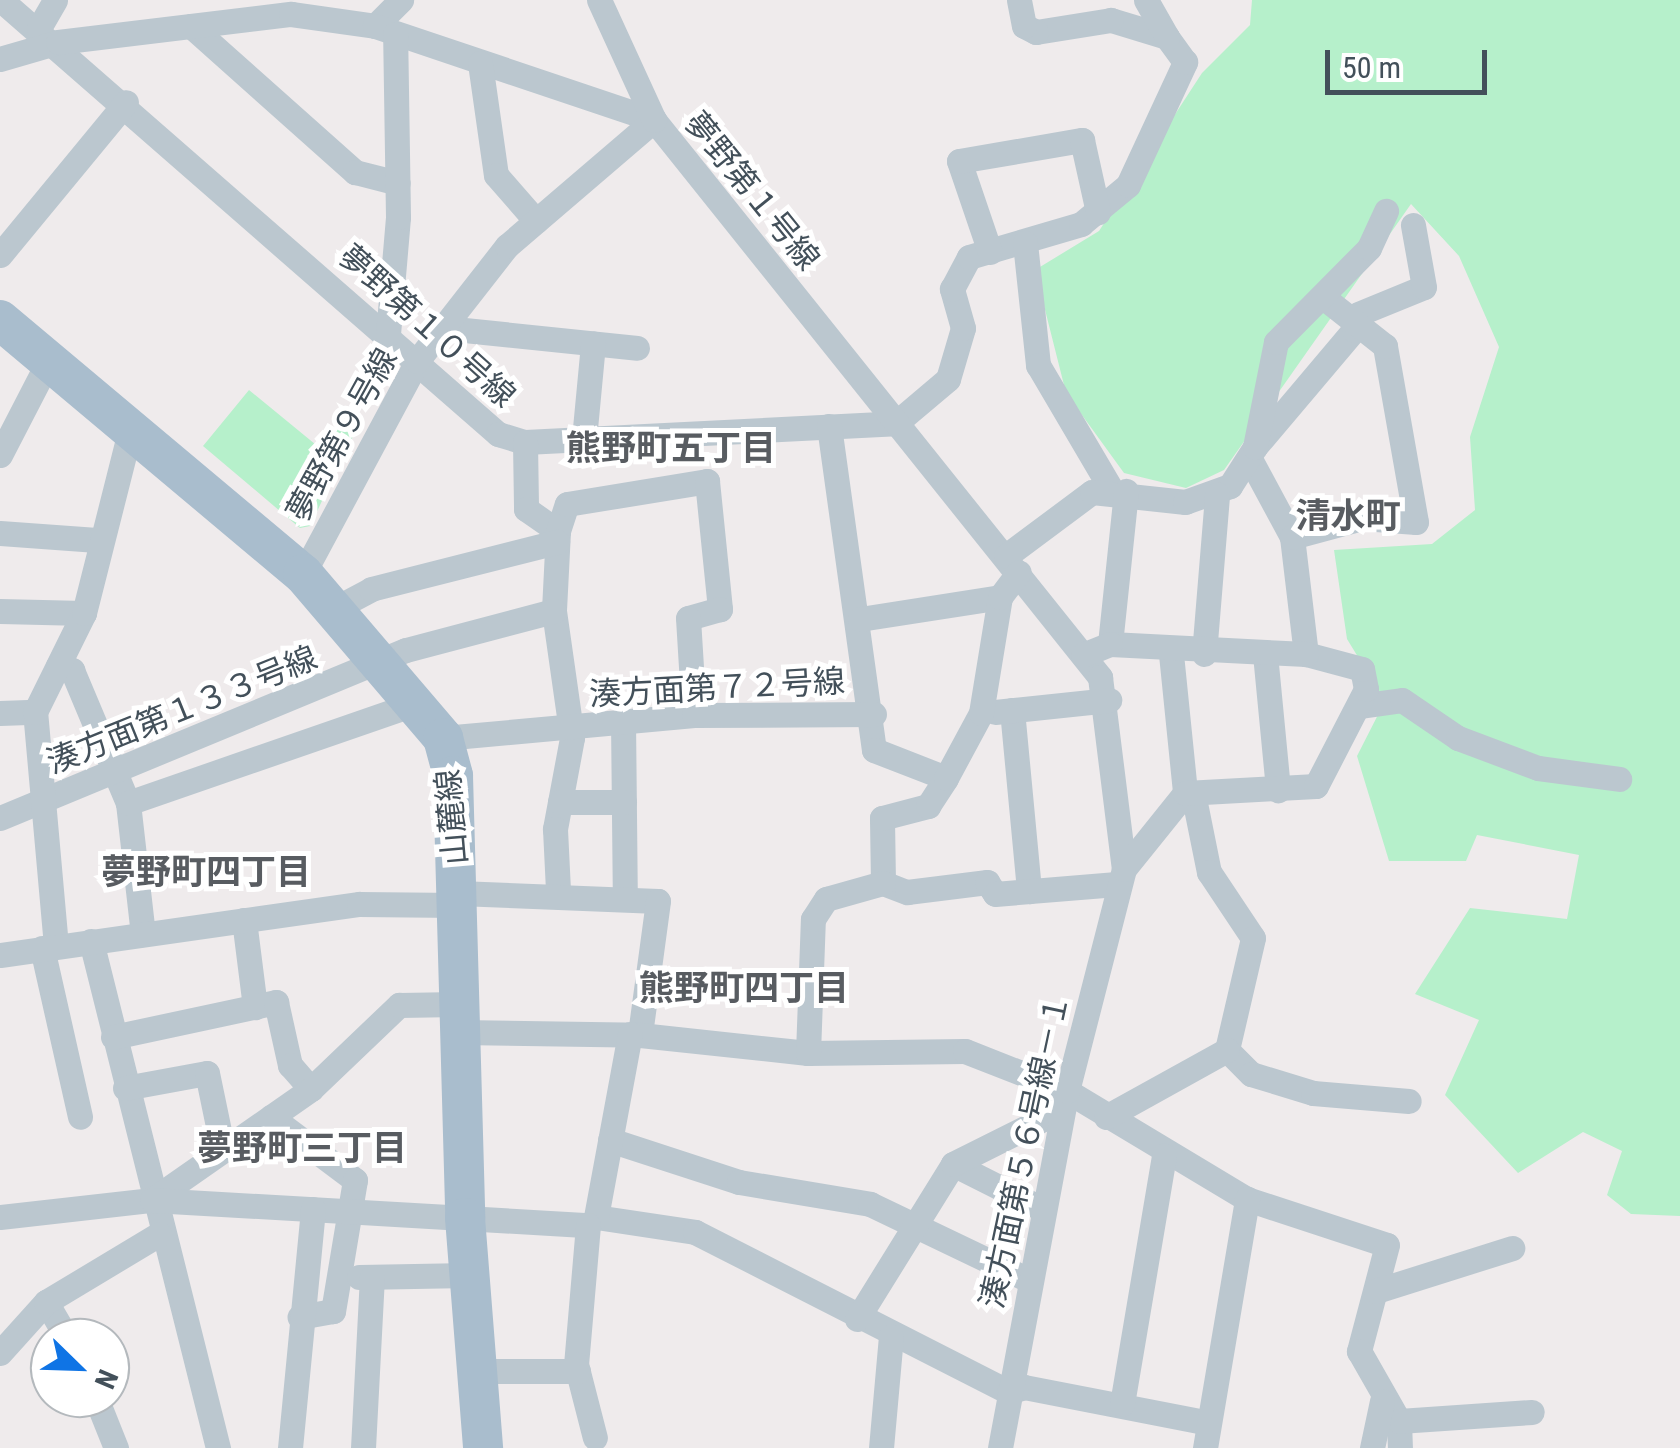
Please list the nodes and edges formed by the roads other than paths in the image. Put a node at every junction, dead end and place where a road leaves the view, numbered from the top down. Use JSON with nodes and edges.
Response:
{"nodes":[{"id":1,"x":1,"y":0,"type":"edge"},
{"id":2,"x":55,"y":0,"type":"edge"},
{"id":3,"x":401,"y":0,"type":"edge"},
{"id":4,"x":599,"y":0,"type":"edge"},
{"id":5,"x":1019,"y":0,"type":"edge"},
{"id":6,"x":1146,"y":0,"type":"edge"},
{"id":7,"x":290,"y":7,"type":"edge"},
{"id":8,"x":191,"y":26,"type":"junction"},
{"id":9,"x":385,"y":30,"type":"junction"},
{"id":10,"x":48,"y":35,"type":"junction"},
{"id":11,"x":1168,"y":37,"type":"junction"},
{"id":12,"x":0,"y":60,"type":"edge"},
{"id":13,"x":480,"y":63,"type":"junction"},
{"id":14,"x":126,"y":102,"type":"junction"},
{"id":15,"x":654,"y":120,"type":"junction"},
{"id":16,"x":398,"y":183,"type":"junction"},
{"id":17,"x":1386,"y":211,"type":"dead end"},
{"id":18,"x":1098,"y":212,"type":"junction"},
{"id":19,"x":536,"y":221,"type":"junction"},
{"id":20,"x":1413,"y":226,"type":"dead end"},
{"id":21,"x":1025,"y":243,"type":"junction"},
{"id":22,"x":990,"y":252,"type":"junction"},
{"id":23,"x":0,"y":255,"type":"edge"},
{"id":24,"x":1323,"y":297,"type":"junction"},
{"id":25,"x":0,"y":320,"type":"edge"},
{"id":26,"x":1356,"y":322,"type":"junction"},
{"id":27,"x":445,"y":328,"type":"junction"},
{"id":28,"x":388,"y":334,"type":"junction"},
{"id":29,"x":593,"y":343,"type":"junction"},
{"id":30,"x":637,"y":348,"type":"dead end"},
{"id":31,"x":49,"y":360,"type":"junction"},
{"id":32,"x":417,"y":361,"type":"junction"},
{"id":33,"x":896,"y":423,"type":"junction"},
{"id":34,"x":131,"y":426,"type":"junction"},
{"id":35,"x":828,"y":426,"type":"junction"},
{"id":36,"x":584,"y":439,"type":"junction"},
{"id":37,"x":525,"y":442,"type":"junction"},
{"id":38,"x":1252,"y":453,"type":"junction"},
{"id":39,"x":0,"y":454,"type":"edge"},
{"id":40,"x":1119,"y":490,"type":"junction"},
{"id":41,"x":1217,"y":495,"type":"junction"},
{"id":42,"x":0,"y":533,"type":"edge"},
{"id":43,"x":558,"y":536,"type":"junction"},
{"id":44,"x":1292,"y":537,"type":"junction"},
{"id":45,"x":97,"y":540,"type":"junction"},
{"id":46,"x":1012,"y":564,"type":"junction"},
{"id":47,"x":303,"y":574,"type":"junction"},
{"id":48,"x":1000,"y":598,"type":"junction"},
{"id":49,"x":336,"y":608,"type":"junction"},
{"id":50,"x":0,"y":611,"type":"edge"},
{"id":51,"x":554,"y":611,"type":"junction"},
{"id":52,"x":84,"y":613,"type":"junction"},
{"id":53,"x":860,"y":619,"type":"junction"},
{"id":54,"x":1110,"y":644,"type":"junction"},
{"id":55,"x":1171,"y":654,"type":"junction"},
{"id":56,"x":1204,"y":654,"type":"junction"},
{"id":57,"x":1265,"y":654,"type":"junction"},
{"id":58,"x":1306,"y":654,"type":"junction"},
{"id":59,"x":1083,"y":655,"type":"junction"},
{"id":60,"x":388,"y":662,"type":"junction"},
{"id":61,"x":58,"y":666,"type":"junction"},
{"id":62,"x":1362,"y":697,"type":"junction"},
{"id":63,"x":1110,"y":700,"type":"junction"},
{"id":64,"x":420,"y":702,"type":"junction"},
{"id":65,"x":1012,"y":710,"type":"junction"},
{"id":66,"x":34,"y":712,"type":"junction"},
{"id":67,"x":0,"y":713,"type":"edge"},
{"id":68,"x":980,"y":713,"type":"junction"},
{"id":69,"x":874,"y":714,"type":"junction"},
{"id":70,"x":694,"y":715,"type":"junction"},
{"id":71,"x":623,"y":720,"type":"junction"},
{"id":72,"x":568,"y":728,"type":"junction"},
{"id":73,"x":443,"y":738,"type":"junction"},
{"id":74,"x":118,"y":771,"type":"junction"},
{"id":75,"x":946,"y":778,"type":"junction"},
{"id":76,"x":1619,"y":779,"type":"dead end"},
{"id":77,"x":1278,"y":790,"type":"junction"},
{"id":78,"x":1189,"y":793,"type":"junction"},
{"id":79,"x":560,"y":802,"type":"junction"},
{"id":80,"x":624,"y":802,"type":"junction"},
{"id":81,"x":36,"y":803,"type":"junction"},
{"id":82,"x":128,"y":803,"type":"junction"},
{"id":83,"x":0,"y":818,"type":"edge"},
{"id":84,"x":1120,"y":876,"type":"junction"},
{"id":85,"x":883,"y":883,"type":"junction"},
{"id":86,"x":558,"y":892,"type":"junction"},
{"id":87,"x":1029,"y":892,"type":"junction"},
{"id":88,"x":458,"y":898,"type":"junction"},
{"id":89,"x":625,"y":898,"type":"junction"},
{"id":90,"x":244,"y":920,"type":"junction"},
{"id":91,"x":143,"y":934,"type":"junction"},
{"id":92,"x":91,"y":942,"type":"junction"},
{"id":93,"x":49,"y":947,"type":"junction"},
{"id":94,"x":0,"y":955,"type":"edge"},
{"id":95,"x":255,"y":1007,"type":"junction"},
{"id":96,"x":458,"y":1018,"type":"junction"},
{"id":97,"x":635,"y":1034,"type":"junction"},
{"id":98,"x":113,"y":1036,"type":"junction"},
{"id":99,"x":1227,"y":1050,"type":"junction"},
{"id":100,"x":808,"y":1053,"type":"junction"},
{"id":101,"x":126,"y":1088,"type":"junction"},
{"id":102,"x":311,"y":1089,"type":"junction"},
{"id":103,"x":1067,"y":1092,"type":"junction"},
{"id":104,"x":1409,"y":1101,"type":"dead end"},
{"id":105,"x":271,"y":1116,"type":"junction"},
{"id":106,"x":1106,"y":1117,"type":"junction"},
{"id":107,"x":80,"y":1118,"type":"dead end"},
{"id":108,"x":610,"y":1140,"type":"junction"},
{"id":109,"x":224,"y":1150,"type":"junction"},
{"id":110,"x":1164,"y":1156,"type":"junction"},
{"id":111,"x":953,"y":1164,"type":"junction"},
{"id":112,"x":1247,"y":1198,"type":"junction"},
{"id":113,"x":152,"y":1200,"type":"junction"},
{"id":114,"x":313,"y":1209,"type":"junction"},
{"id":115,"x":1044,"y":1210,"type":"junction"},
{"id":116,"x":350,"y":1211,"type":"junction"},
{"id":117,"x":0,"y":1216,"type":"edge"},
{"id":118,"x":465,"y":1218,"type":"junction"},
{"id":119,"x":592,"y":1221,"type":"junction"},
{"id":120,"x":912,"y":1221,"type":"junction"},
{"id":121,"x":159,"y":1234,"type":"junction"},
{"id":122,"x":1512,"y":1248,"type":"dead end"},
{"id":123,"x":469,"y":1275,"type":"junction"},
{"id":124,"x":372,"y":1276,"type":"junction"},
{"id":125,"x":340,"y":1277,"type":"junction"},
{"id":126,"x":1030,"y":1281,"type":"junction"},
{"id":127,"x":1376,"y":1291,"type":"junction"},
{"id":128,"x":46,"y":1302,"type":"junction"},
{"id":129,"x":300,"y":1317,"type":"junction"},
{"id":130,"x":55,"y":1318,"type":"edge"},
{"id":131,"x":857,"y":1319,"type":"junction"},
{"id":132,"x":892,"y":1336,"type":"junction"},
{"id":133,"x":0,"y":1353,"type":"edge"},
{"id":134,"x":476,"y":1370,"type":"junction"},
{"id":135,"x":578,"y":1371,"type":"junction"},
{"id":136,"x":1009,"y":1392,"type":"junction"},
{"id":137,"x":1382,"y":1401,"type":"junction"},
{"id":138,"x":1122,"y":1404,"type":"junction"},
{"id":139,"x":1532,"y":1412,"type":"dead end"},
{"id":140,"x":104,"y":1418,"type":"edge"},
{"id":141,"x":1399,"y":1421,"type":"junction"},
{"id":142,"x":1207,"y":1435,"type":"edge"},
{"id":143,"x":595,"y":1438,"type":"dead end"},
{"id":144,"x":116,"y":1448,"type":"edge"},
{"id":145,"x":218,"y":1448,"type":"edge"},
{"id":146,"x":290,"y":1448,"type":"edge"},
{"id":147,"x":363,"y":1448,"type":"edge"},
{"id":148,"x":483,"y":1448,"type":"edge"},
{"id":149,"x":881,"y":1448,"type":"edge"},
{"id":150,"x":1000,"y":1448,"type":"edge"},
{"id":151,"x":1372,"y":1448,"type":"edge"},
{"id":152,"x":1400,"y":1448,"type":"edge"}],
"edges":[{"from":1,"to":10,"type":"street","name":"夢野第１０号線"},
{"from":2,"to":10,"type":"street"},
{"from":3,"to":9,"type":"street"},
{"from":4,"to":15,"type":"street"},
{"from":5,"to":11,"type":"street"},
{"from":6,"to":11,"type":"street"},
{"from":7,"to":8,"type":"street","name":"夢野第１号線"},
{"from":7,"to":9,"type":"street","name":"夢野第１号線"},
{"from":8,"to":10,"type":"street","name":"夢野第１号線"},
{"from":8,"to":16,"type":"street"},
{"from":9,"to":13,"type":"street","name":"夢野第１号線"},
{"from":9,"to":16,"type":"street"},
{"from":10,"to":12,"type":"street","name":"夢野第１号線"},
{"from":10,"to":14,"type":"street","name":"夢野第１０号線"},
{"from":11,"to":18,"type":"street"},
{"from":13,"to":15,"type":"street","name":"夢野第１号線"},
{"from":13,"to":19,"type":"street"},
{"from":14,"to":23,"type":"street"},
{"from":14,"to":28,"type":"street","name":"夢野第１０号線"},
{"from":15,"to":19,"type":"street","name":"夢野第９号線"},
{"from":15,"to":33,"type":"street","name":"夢野第１号線"},
{"from":16,"to":28,"type":"street"},
{"from":17,"to":24,"type":"street"},
{"from":18,"to":21,"type":"street"},
{"from":18,"to":22,"type":"street"},
{"from":19,"to":27,"type":"street","name":"夢野第９号線"},
{"from":20,"to":26,"type":"street"},
{"from":21,"to":22,"type":"street"},
{"from":21,"to":40,"type":"street"},
{"from":22,"to":33,"type":"street"},
{"from":24,"to":26,"type":"street"},
{"from":24,"to":38,"type":"street"},
{"from":25,"to":31,"type":"main road","name":"山麓線"},
{"from":26,"to":38,"type":"street"},
{"from":26,"to":44,"type":"street"},
{"from":27,"to":29,"type":"street"},
{"from":27,"to":32,"type":"street","name":"夢野第９号線"},
{"from":28,"to":32,"type":"street","name":"夢野第１０号線"},
{"from":29,"to":30,"type":"street"},
{"from":29,"to":36,"type":"street"},
{"from":31,"to":34,"type":"main road","name":"山麓線"},
{"from":31,"to":39,"type":"street"},
{"from":32,"to":37,"type":"street","name":"夢野第１０号線"},
{"from":32,"to":47,"type":"street","name":"夢野第９号線"},
{"from":33,"to":35,"type":"street","name":"夢野第１０号線"},
{"from":33,"to":46,"type":"street","name":"夢野第１号線"},
{"from":34,"to":45,"type":"street"},
{"from":34,"to":47,"type":"main road","name":"山麓線"},
{"from":35,"to":36,"type":"street","name":"夢野第１０号線"},
{"from":35,"to":53,"type":"street"},
{"from":36,"to":37,"type":"street","name":"夢野第１０号線"},
{"from":37,"to":43,"type":"street"},
{"from":38,"to":41,"type":"street"},
{"from":38,"to":44,"type":"street"},
{"from":40,"to":41,"type":"street"},
{"from":40,"to":46,"type":"street"},
{"from":40,"to":54,"type":"street"},
{"from":41,"to":56,"type":"street"},
{"from":42,"to":45,"type":"street"},
{"from":43,"to":49,"type":"street"},
{"from":43,"to":51,"type":"street"},
{"from":43,"to":70,"type":"street"},
{"from":44,"to":58,"type":"street"},
{"from":45,"to":52,"type":"street"},
{"from":46,"to":48,"type":"street"},
{"from":46,"to":59,"type":"street","name":"夢野第１号線"},
{"from":47,"to":49,"type":"main road","name":"山麓線"},
{"from":48,"to":53,"type":"street"},
{"from":48,"to":68,"type":"street"},
{"from":49,"to":60,"type":"main road","name":"山麓線"},
{"from":50,"to":52,"type":"street"},
{"from":51,"to":60,"type":"street","name":"湊方面第１３３号線"},
{"from":51,"to":72,"type":"street"},
{"from":52,"to":61,"type":"street"},
{"from":53,"to":69,"type":"street"},
{"from":54,"to":55,"type":"street"},
{"from":54,"to":59,"type":"street"},
{"from":55,"to":56,"type":"street"},
{"from":55,"to":78,"type":"street"},
{"from":56,"to":57,"type":"street"},
{"from":57,"to":58,"type":"street"},
{"from":57,"to":77,"type":"street"},
{"from":58,"to":62,"type":"street"},
{"from":59,"to":63,"type":"street","name":"夢野第１号線"},
{"from":60,"to":64,"type":"main road","name":"山麓線"},
{"from":60,"to":74,"type":"street","name":"湊方面第１３３号線"},
{"from":61,"to":66,"type":"street"},
{"from":61,"to":74,"type":"street"},
{"from":62,"to":76,"type":"street"},
{"from":62,"to":77,"type":"street"},
{"from":63,"to":65,"type":"street"},
{"from":63,"to":84,"type":"street","name":"夢野第１号線"},
{"from":64,"to":73,"type":"main road","name":"山麓線"},
{"from":64,"to":82,"type":"street"},
{"from":65,"to":68,"type":"street"},
{"from":65,"to":87,"type":"street"},
{"from":66,"to":67,"type":"street"},
{"from":66,"to":81,"type":"street"},
{"from":68,"to":75,"type":"street"},
{"from":69,"to":70,"type":"street","name":"湊方面第７２号線"},
{"from":69,"to":75,"type":"street"},
{"from":70,"to":71,"type":"street","name":"湊方面第７２号線"},
{"from":71,"to":72,"type":"street","name":"湊方面第７２号線"},
{"from":71,"to":80,"type":"street"},
{"from":72,"to":73,"type":"street","name":"湊方面第７２号線"},
{"from":72,"to":79,"type":"street"},
{"from":73,"to":88,"type":"main road","name":"山麓線"},
{"from":74,"to":81,"type":"street","name":"湊方面第１３３号線"},
{"from":74,"to":82,"type":"street"},
{"from":75,"to":85,"type":"street"},
{"from":77,"to":78,"type":"street"},
{"from":78,"to":84,"type":"street"},
{"from":78,"to":99,"type":"street"},
{"from":79,"to":80,"type":"street"},
{"from":79,"to":86,"type":"street"},
{"from":80,"to":89,"type":"street"},
{"from":81,"to":83,"type":"street","name":"湊方面第１３３号線"},
{"from":81,"to":93,"type":"street"},
{"from":82,"to":91,"type":"street"},
{"from":84,"to":87,"type":"street"},
{"from":84,"to":103,"type":"street","name":"湊方面第５６号線－１"},
{"from":85,"to":87,"type":"street"},
{"from":85,"to":100,"type":"street"},
{"from":86,"to":88,"type":"street"},
{"from":86,"to":89,"type":"street"},
{"from":88,"to":90,"type":"street"},
{"from":88,"to":96,"type":"main road","name":"山麓線"},
{"from":89,"to":97,"type":"street"},
{"from":90,"to":91,"type":"street"},
{"from":90,"to":95,"type":"street"},
{"from":91,"to":92,"type":"street"},
{"from":92,"to":93,"type":"street"},
{"from":92,"to":98,"type":"street"},
{"from":93,"to":94,"type":"street"},
{"from":93,"to":107,"type":"street"},
{"from":95,"to":98,"type":"street"},
{"from":95,"to":102,"type":"street"},
{"from":96,"to":97,"type":"street"},
{"from":96,"to":102,"type":"street"},
{"from":96,"to":118,"type":"main road","name":"山麓線"},
{"from":97,"to":100,"type":"street"},
{"from":97,"to":108,"type":"street"},
{"from":98,"to":101,"type":"street"},
{"from":99,"to":104,"type":"street"},
{"from":99,"to":106,"type":"street"},
{"from":100,"to":103,"type":"street"},
{"from":101,"to":109,"type":"street"},
{"from":101,"to":113,"type":"street"},
{"from":102,"to":105,"type":"street"},
{"from":103,"to":106,"type":"street"},
{"from":103,"to":111,"type":"street"},
{"from":103,"to":115,"type":"street","name":"湊方面第５６号線－１"},
{"from":105,"to":109,"type":"street"},
{"from":105,"to":116,"type":"street"},
{"from":106,"to":110,"type":"street"},
{"from":108,"to":119,"type":"street"},
{"from":108,"to":120,"type":"street"},
{"from":109,"to":113,"type":"street"},
{"from":110,"to":112,"type":"street"},
{"from":110,"to":138,"type":"street"},
{"from":111,"to":115,"type":"street"},
{"from":111,"to":120,"type":"street"},
{"from":112,"to":127,"type":"street"},
{"from":112,"to":142,"type":"street"},
{"from":113,"to":114,"type":"street"},
{"from":113,"to":117,"type":"street"},
{"from":113,"to":121,"type":"street"},
{"from":114,"to":116,"type":"street"},
{"from":114,"to":129,"type":"street"},
{"from":115,"to":126,"type":"street","name":"湊方面第５６号線－１"},
{"from":116,"to":118,"type":"street"},
{"from":116,"to":125,"type":"street"},
{"from":118,"to":119,"type":"street"},
{"from":118,"to":123,"type":"main road","name":"山麓線"},
{"from":119,"to":131,"type":"street"},
{"from":119,"to":135,"type":"street"},
{"from":120,"to":126,"type":"street"},
{"from":120,"to":131,"type":"street"},
{"from":121,"to":128,"type":"street"},
{"from":121,"to":145,"type":"street"},
{"from":122,"to":127,"type":"street"},
{"from":123,"to":124,"type":"street"},
{"from":123,"to":134,"type":"main road","name":"山麓線"},
{"from":124,"to":125,"type":"street"},
{"from":124,"to":147,"type":"street"},
{"from":125,"to":129,"type":"street"},
{"from":126,"to":136,"type":"street","name":"湊方面第５６号線－１"},
{"from":127,"to":137,"type":"street"},
{"from":128,"to":130,"type":"street"},
{"from":128,"to":133,"type":"street"},
{"from":129,"to":146,"type":"street"},
{"from":131,"to":132,"type":"street"},
{"from":132,"to":136,"type":"street"},
{"from":132,"to":149,"type":"street"},
{"from":134,"to":135,"type":"street"},
{"from":134,"to":148,"type":"main road","name":"山麓線"},
{"from":135,"to":143,"type":"street"},
{"from":136,"to":138,"type":"street"},
{"from":136,"to":150,"type":"street","name":"湊方面第５６号線－１"},
{"from":137,"to":141,"type":"street"},
{"from":137,"to":151,"type":"street"},
{"from":138,"to":142,"type":"street"},
{"from":139,"to":141,"type":"street"},
{"from":140,"to":144,"type":"street"},
{"from":141,"to":152,"type":"street"}]}
